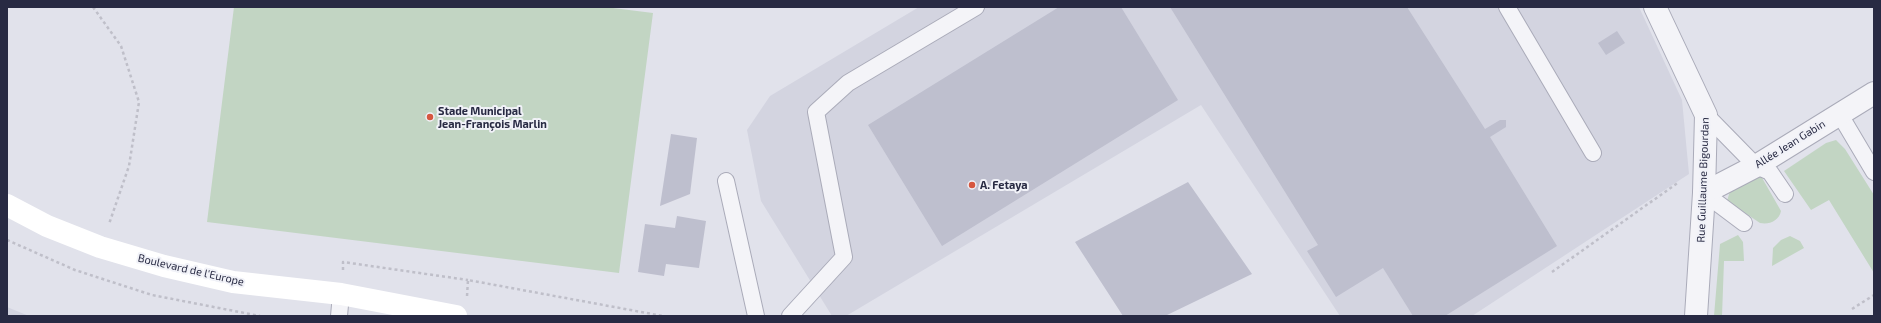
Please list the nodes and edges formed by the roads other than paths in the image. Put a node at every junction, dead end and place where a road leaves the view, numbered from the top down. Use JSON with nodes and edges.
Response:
{"nodes":[{"id":1,"x":976,"y":7,"type":"edge"},
{"id":2,"x":1507,"y":7,"type":"edge"},
{"id":3,"x":1655,"y":7,"type":"edge"},
{"id":4,"x":1874,"y":93,"type":"edge"},
{"id":5,"x":1839,"y":113,"type":"junction"},
{"id":6,"x":1706,"y":115,"type":"junction"},
{"id":7,"x":1593,"y":153,"type":"dead end"},
{"id":8,"x":1756,"y":166,"type":"junction"},
{"id":9,"x":1874,"y":172,"type":"edge"},
{"id":10,"x":726,"y":181,"type":"dead end"},
{"id":11,"x":1704,"y":193,"type":"junction"},
{"id":12,"x":1785,"y":194,"type":"dead end"},
{"id":13,"x":7,"y":205,"type":"edge"},
{"id":14,"x":1744,"y":223,"type":"dead end"},
{"id":15,"x":341,"y":294,"type":"junction"},
{"id":16,"x":339,"y":316,"type":"edge"},
{"id":17,"x":456,"y":316,"type":"edge"},
{"id":18,"x":756,"y":316,"type":"edge"},
{"id":19,"x":790,"y":316,"type":"edge"},
{"id":20,"x":1696,"y":316,"type":"edge"}],
"edges":[{"from":1,"to":19,"type":"lane"},
{"from":2,"to":7,"type":"lane"},
{"from":3,"to":6,"type":"street","name":"Rue Guillaume Bigourdan"},
{"from":4,"to":5,"type":"street","name":"Allée Jean Gabin"},
{"from":5,"to":8,"type":"street","name":"Allée Jean Gabin"},
{"from":5,"to":9,"type":"lane"},
{"from":6,"to":8,"type":"lane"},
{"from":6,"to":11,"type":"street","name":"Rue Guillaume Bigourdan"},
{"from":8,"to":11,"type":"street","name":"Allée Jean Gabin"},
{"from":8,"to":12,"type":"lane"},
{"from":10,"to":18,"type":"lane"},
{"from":11,"to":14,"type":"lane"},
{"from":11,"to":20,"type":"street","name":"Rue Guillaume Bigourdan"},
{"from":13,"to":15,"type":"main road","name":"Boulevard de l'Europe"},
{"from":15,"to":16,"type":"lane"},
{"from":15,"to":17,"type":"main road","name":"Boulevard de l'Europe"}]}
